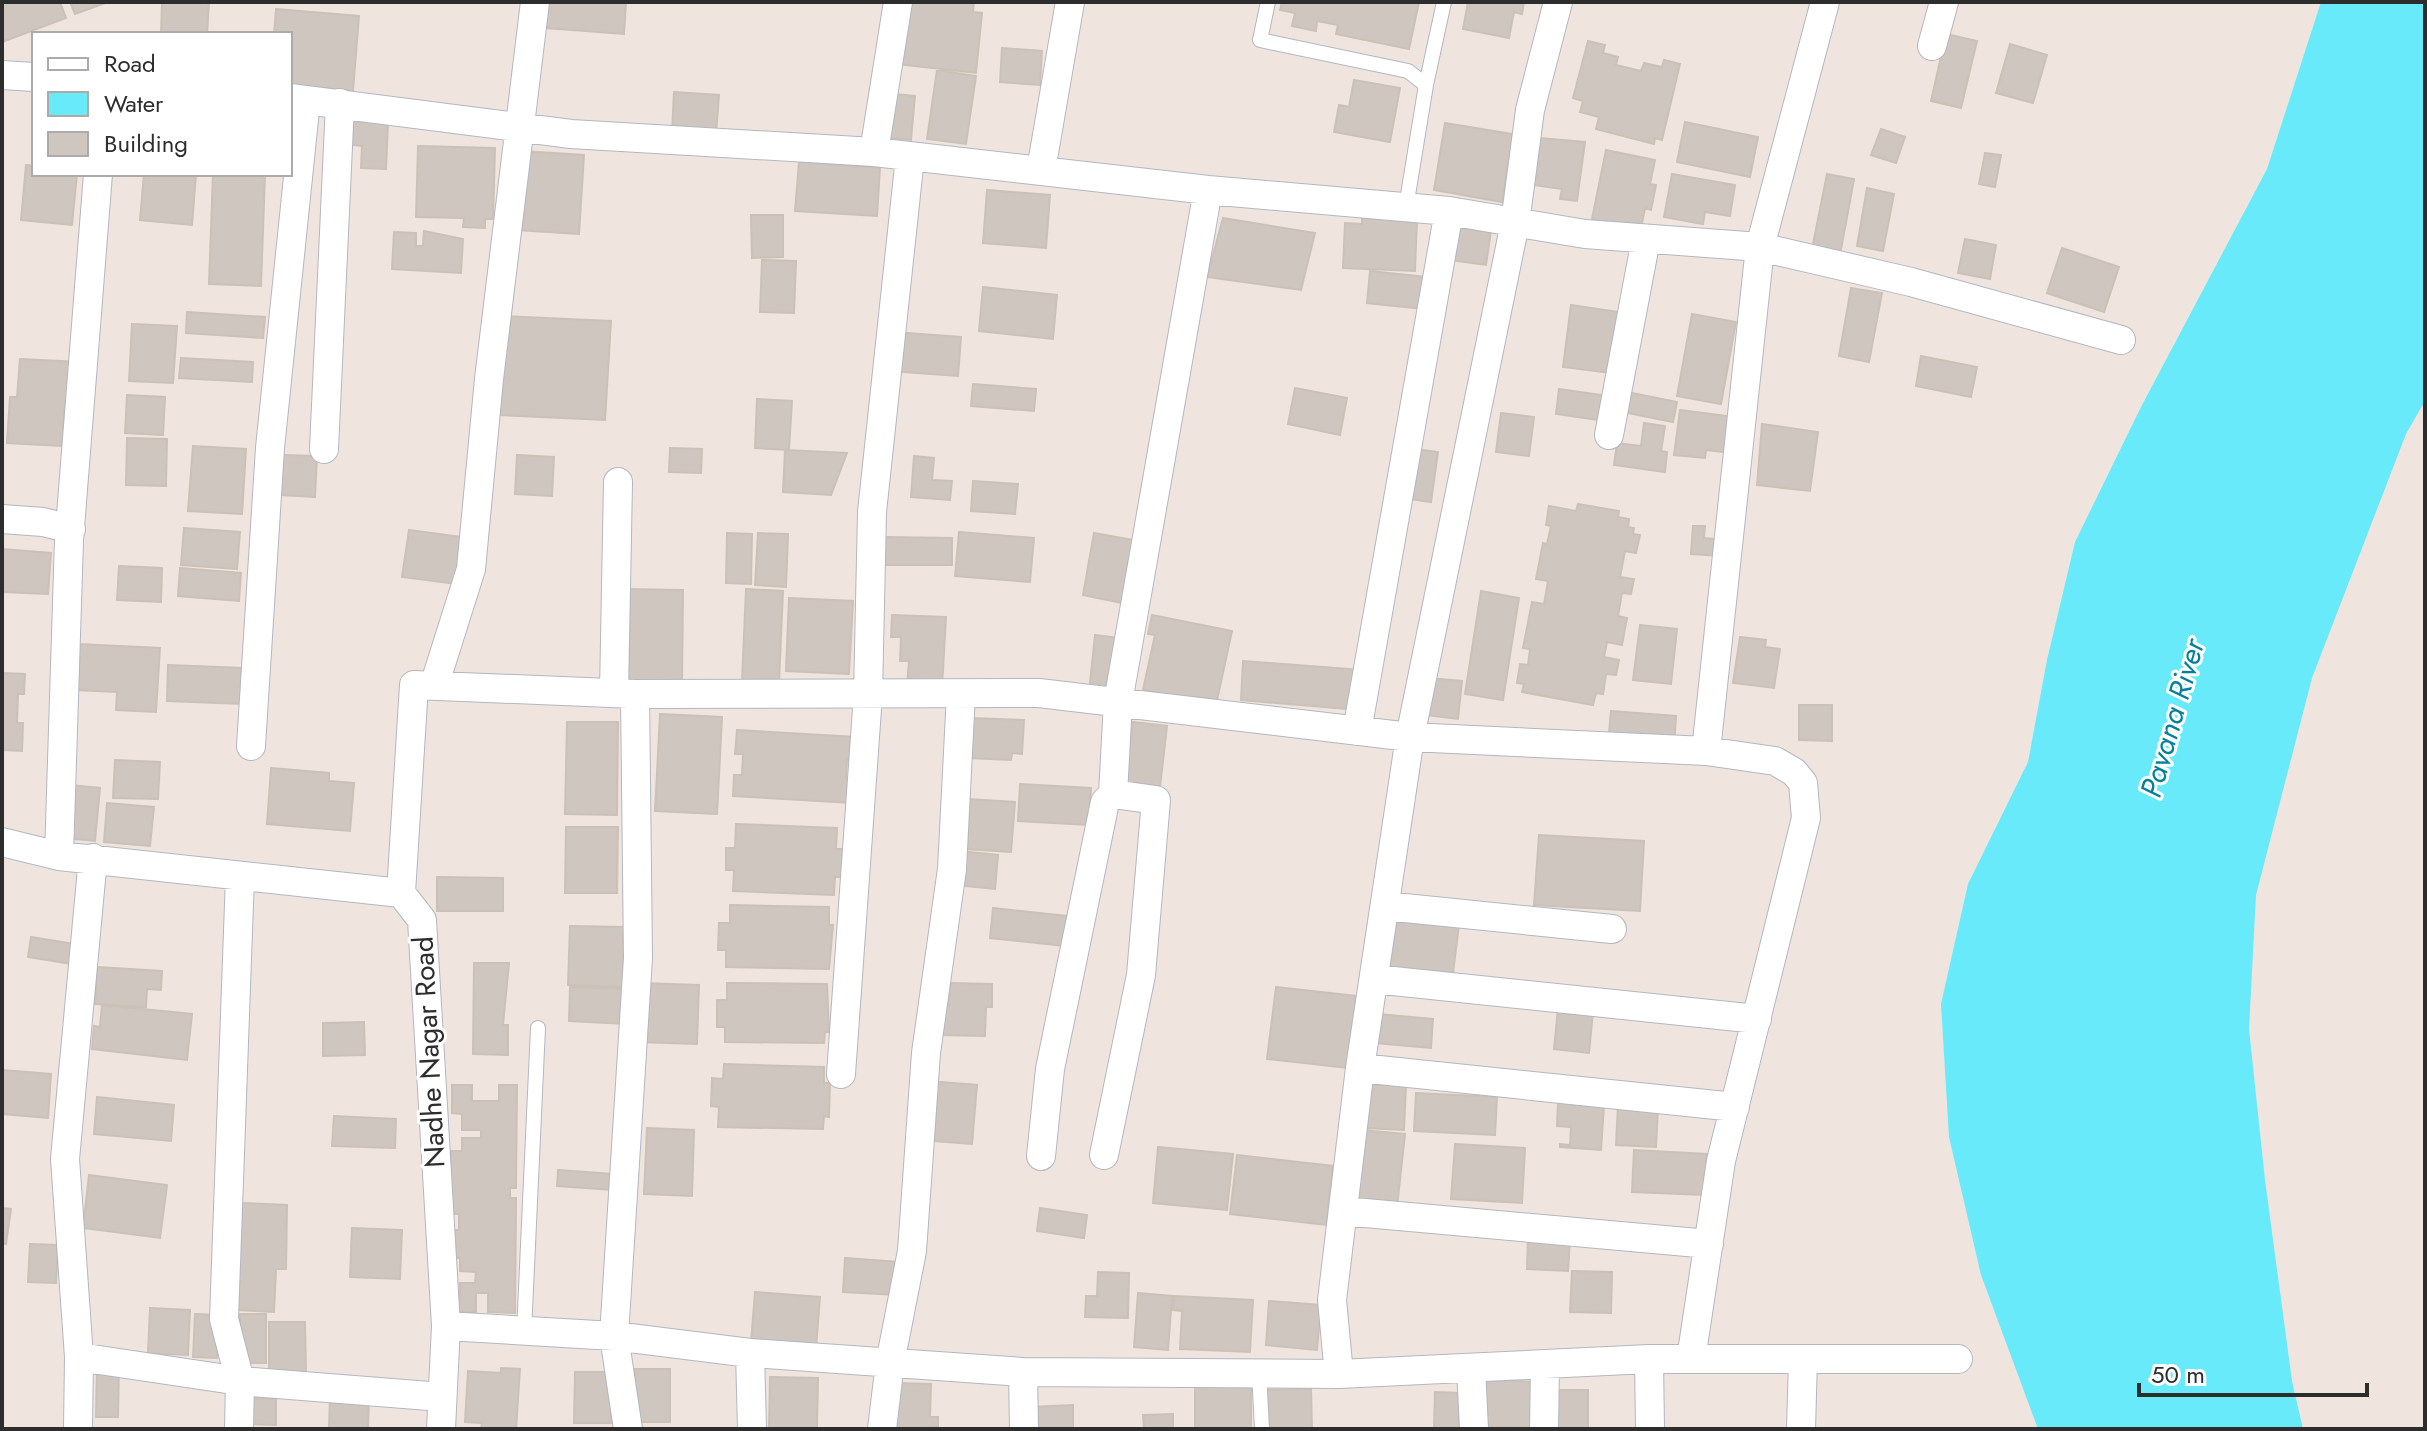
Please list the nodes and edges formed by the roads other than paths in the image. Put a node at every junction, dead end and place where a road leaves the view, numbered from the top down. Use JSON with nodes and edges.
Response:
{"nodes":[{"id":1,"x":535,"y":2,"type":"edge"},
{"id":2,"x":898,"y":2,"type":"edge"},
{"id":3,"x":1070,"y":2,"type":"edge"},
{"id":4,"x":1268,"y":2,"type":"edge"},
{"id":5,"x":1444,"y":2,"type":"edge"},
{"id":6,"x":1558,"y":2,"type":"edge"},
{"id":7,"x":1825,"y":2,"type":"edge"},
{"id":8,"x":1944,"y":2,"type":"edge"},
{"id":9,"x":1932,"y":46,"type":"dead end"},
{"id":10,"x":2,"y":75,"type":"edge"},
{"id":11,"x":32,"y":77,"type":"edge"},
{"id":12,"x":1426,"y":85,"type":"junction"},
{"id":13,"x":298,"y":99,"type":"edge"},
{"id":14,"x":340,"y":103,"type":"junction"},
{"id":15,"x":522,"y":128,"type":"junction"},
{"id":16,"x":874,"y":152,"type":"junction"},
{"id":17,"x":910,"y":157,"type":"junction"},
{"id":18,"x":1041,"y":170,"type":"junction"},
{"id":19,"x":292,"y":174,"type":"edge"},
{"id":20,"x":98,"y":176,"type":"edge"},
{"id":21,"x":292,"y":176,"type":"edge"},
{"id":22,"x":1208,"y":190,"type":"junction"},
{"id":23,"x":1406,"y":207,"type":"junction"},
{"id":24,"x":1449,"y":211,"type":"junction"},
{"id":25,"x":1515,"y":223,"type":"junction"},
{"id":26,"x":1646,"y":239,"type":"junction"},
{"id":27,"x":1760,"y":247,"type":"junction"},
{"id":28,"x":2121,"y":340,"type":"dead end"},
{"id":29,"x":1609,"y":435,"type":"dead end"},
{"id":30,"x":324,"y":449,"type":"dead end"},
{"id":31,"x":618,"y":482,"type":"dead end"},
{"id":32,"x":2,"y":519,"type":"edge"},
{"id":33,"x":71,"y":529,"type":"junction"},
{"id":34,"x":434,"y":686,"type":"junction"},
{"id":35,"x":625,"y":694,"type":"junction"},
{"id":36,"x":961,"y":694,"type":"junction"},
{"id":37,"x":868,"y":695,"type":"junction"},
{"id":38,"x":1118,"y":702,"type":"junction"},
{"id":39,"x":1357,"y":731,"type":"junction"},
{"id":40,"x":1410,"y":737,"type":"junction"},
{"id":41,"x":251,"y":746,"type":"dead end"},
{"id":42,"x":1706,"y":751,"type":"junction"},
{"id":43,"x":1113,"y":794,"type":"junction"},
{"id":44,"x":2,"y":842,"type":"edge"},
{"id":45,"x":59,"y":856,"type":"junction"},
{"id":46,"x":93,"y":858,"type":"junction"},
{"id":47,"x":240,"y":876,"type":"junction"},
{"id":48,"x":401,"y":893,"type":"junction"},
{"id":49,"x":1385,"y":906,"type":"junction"},
{"id":50,"x":1612,"y":929,"type":"dead end"},
{"id":51,"x":1374,"y":979,"type":"junction"},
{"id":52,"x":1757,"y":1019,"type":"junction"},
{"id":53,"x":538,"y":1028,"type":"dead end"},
{"id":54,"x":1360,"y":1068,"type":"junction"},
{"id":55,"x":841,"y":1074,"type":"dead end"},
{"id":56,"x":1735,"y":1107,"type":"junction"},
{"id":57,"x":1104,"y":1155,"type":"dead end"},
{"id":58,"x":1041,"y":1156,"type":"dead end"},
{"id":59,"x":1343,"y":1211,"type":"junction"},
{"id":60,"x":1709,"y":1244,"type":"junction"},
{"id":61,"x":446,"y":1326,"type":"junction"},
{"id":62,"x":524,"y":1333,"type":"junction"},
{"id":63,"x":614,"y":1336,"type":"junction"},
{"id":64,"x":750,"y":1353,"type":"junction"},
{"id":65,"x":79,"y":1357,"type":"junction"},
{"id":66,"x":1649,"y":1359,"type":"junction"},
{"id":67,"x":1691,"y":1359,"type":"junction"},
{"id":68,"x":1803,"y":1359,"type":"junction"},
{"id":69,"x":1958,"y":1359,"type":"dead end"},
{"id":70,"x":890,"y":1363,"type":"junction"},
{"id":71,"x":1545,"y":1366,"type":"junction"},
{"id":72,"x":1471,"y":1368,"type":"junction"},
{"id":73,"x":1023,"y":1372,"type":"junction"},
{"id":74,"x":1259,"y":1372,"type":"junction"},
{"id":75,"x":1339,"y":1374,"type":"junction"},
{"id":76,"x":240,"y":1381,"type":"junction"},
{"id":77,"x":442,"y":1397,"type":"junction"},
{"id":78,"x":78,"y":1429,"type":"edge"},
{"id":79,"x":239,"y":1429,"type":"edge"},
{"id":80,"x":441,"y":1429,"type":"edge"},
{"id":81,"x":628,"y":1429,"type":"edge"},
{"id":82,"x":752,"y":1429,"type":"edge"},
{"id":83,"x":882,"y":1429,"type":"edge"},
{"id":84,"x":1024,"y":1429,"type":"edge"},
{"id":85,"x":1262,"y":1429,"type":"edge"},
{"id":86,"x":1474,"y":1429,"type":"edge"},
{"id":87,"x":1544,"y":1429,"type":"edge"},
{"id":88,"x":1650,"y":1429,"type":"edge"},
{"id":89,"x":1801,"y":1429,"type":"edge"}],
"edges":[{"from":1,"to":15,"type":"street"},
{"from":2,"to":16,"type":"street"},
{"from":3,"to":18,"type":"street"},
{"from":4,"to":12,"type":"lane"},
{"from":5,"to":12,"type":"lane"},
{"from":6,"to":25,"type":"street"},
{"from":7,"to":27,"type":"street"},
{"from":8,"to":9,"type":"street"},
{"from":10,"to":11,"type":"street"},
{"from":12,"to":23,"type":"lane"},
{"from":13,"to":14,"type":"street"},
{"from":13,"to":19,"type":"street"},
{"from":14,"to":15,"type":"street"},
{"from":14,"to":30,"type":"street"},
{"from":15,"to":16,"type":"street"},
{"from":15,"to":34,"type":"street"},
{"from":16,"to":17,"type":"street"},
{"from":17,"to":18,"type":"street"},
{"from":17,"to":37,"type":"street"},
{"from":18,"to":22,"type":"street"},
{"from":20,"to":33,"type":"street"},
{"from":21,"to":41,"type":"street"},
{"from":22,"to":23,"type":"street"},
{"from":22,"to":38,"type":"street"},
{"from":23,"to":24,"type":"street"},
{"from":24,"to":25,"type":"street"},
{"from":24,"to":39,"type":"street"},
{"from":25,"to":26,"type":"street"},
{"from":25,"to":40,"type":"street"},
{"from":26,"to":27,"type":"street"},
{"from":26,"to":29,"type":"street"},
{"from":27,"to":28,"type":"street"},
{"from":27,"to":42,"type":"street"},
{"from":31,"to":35,"type":"street"},
{"from":32,"to":33,"type":"street"},
{"from":33,"to":45,"type":"street"},
{"from":34,"to":35,"type":"street"},
{"from":34,"to":48,"type":"street"},
{"from":35,"to":37,"type":"street"},
{"from":35,"to":63,"type":"street"},
{"from":36,"to":37,"type":"street"},
{"from":36,"to":38,"type":"street"},
{"from":36,"to":70,"type":"street"},
{"from":37,"to":55,"type":"street"},
{"from":38,"to":39,"type":"street"},
{"from":38,"to":43,"type":"street"},
{"from":39,"to":40,"type":"street"},
{"from":40,"to":42,"type":"street"},
{"from":40,"to":49,"type":"street"},
{"from":42,"to":52,"type":"street"},
{"from":43,"to":57,"type":"street"},
{"from":43,"to":58,"type":"street"},
{"from":44,"to":45,"type":"street"},
{"from":45,"to":46,"type":"street"},
{"from":46,"to":47,"type":"street"},
{"from":46,"to":65,"type":"street"},
{"from":47,"to":48,"type":"street"},
{"from":47,"to":76,"type":"street"},
{"from":48,"to":61,"type":"street","name":"Nadhe Nagar Road"},
{"from":49,"to":50,"type":"street"},
{"from":49,"to":51,"type":"street"},
{"from":51,"to":52,"type":"street"},
{"from":51,"to":54,"type":"street"},
{"from":52,"to":56,"type":"street"},
{"from":53,"to":62,"type":"lane"},
{"from":54,"to":56,"type":"street"},
{"from":54,"to":59,"type":"street"},
{"from":56,"to":60,"type":"street"},
{"from":59,"to":60,"type":"street"},
{"from":59,"to":75,"type":"street"},
{"from":60,"to":67,"type":"street"},
{"from":61,"to":62,"type":"street"},
{"from":61,"to":77,"type":"street","name":"Nadhe Nagar Road"},
{"from":62,"to":63,"type":"street"},
{"from":63,"to":64,"type":"street"},
{"from":63,"to":81,"type":"street"},
{"from":64,"to":70,"type":"street"},
{"from":64,"to":82,"type":"street"},
{"from":65,"to":76,"type":"street"},
{"from":65,"to":78,"type":"street"},
{"from":66,"to":67,"type":"street"},
{"from":66,"to":71,"type":"street"},
{"from":66,"to":88,"type":"street"},
{"from":67,"to":68,"type":"street"},
{"from":68,"to":69,"type":"street"},
{"from":68,"to":89,"type":"street"},
{"from":70,"to":73,"type":"street"},
{"from":70,"to":83,"type":"street"},
{"from":71,"to":72,"type":"street"},
{"from":71,"to":87,"type":"street"},
{"from":72,"to":75,"type":"street"},
{"from":72,"to":86,"type":"street"},
{"from":73,"to":74,"type":"street"},
{"from":73,"to":84,"type":"street"},
{"from":74,"to":75,"type":"street"},
{"from":74,"to":85,"type":"lane"},
{"from":76,"to":77,"type":"street"},
{"from":76,"to":79,"type":"street"},
{"from":77,"to":80,"type":"street","name":"Nadhe Nagar Road"}]}
